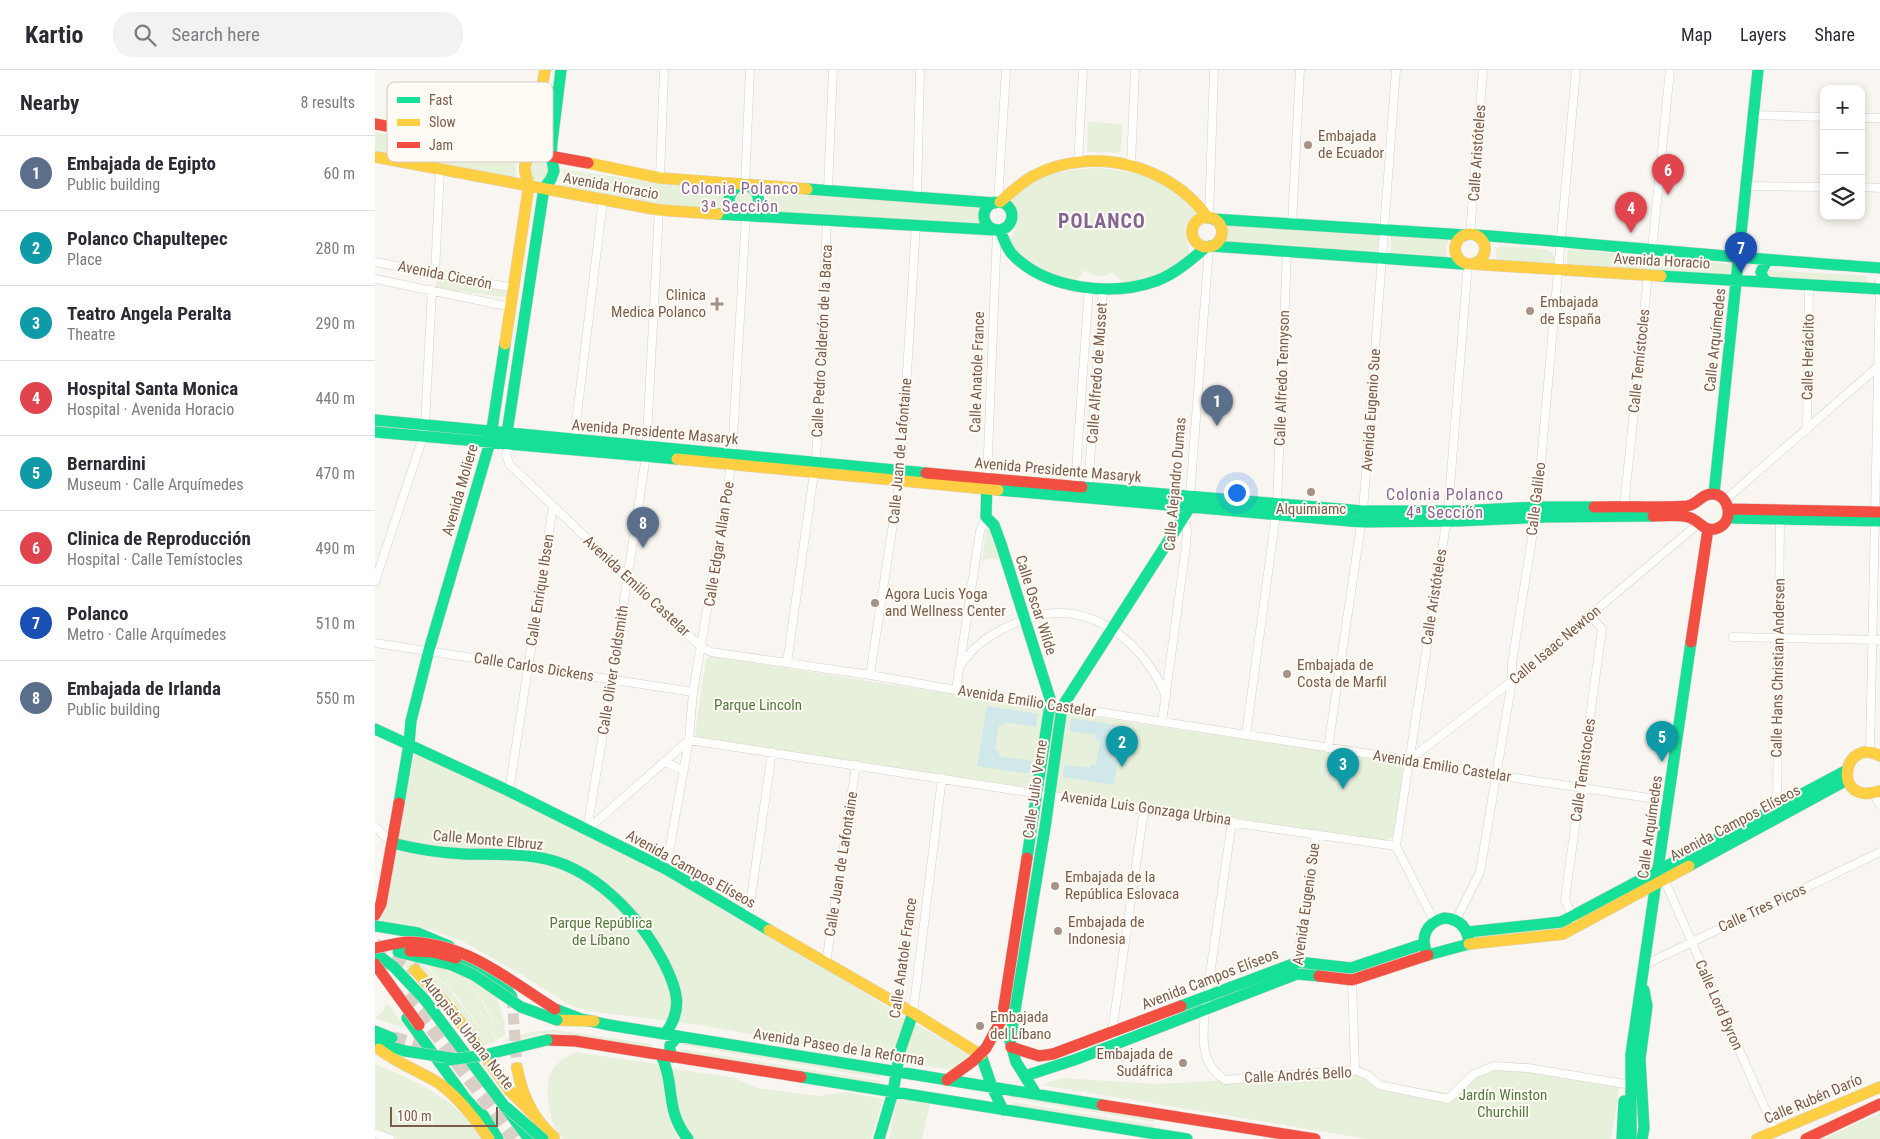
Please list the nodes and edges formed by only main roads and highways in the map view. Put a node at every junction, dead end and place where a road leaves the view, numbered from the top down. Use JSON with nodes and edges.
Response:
{"nodes":[{"id":1,"x":561,"y":70,"type":"edge"},
{"id":2,"x":1759,"y":70,"type":"edge"},
{"id":3,"x":553,"y":118,"type":"edge"},
{"id":4,"x":553,"y":156,"type":"edge"},
{"id":5,"x":402,"y":162,"type":"edge"},
{"id":6,"x":526,"y":162,"type":"edge"},
{"id":7,"x":553,"y":162,"type":"edge"},
{"id":8,"x":745,"y":184,"type":"junction"},
{"id":9,"x":529,"y":186,"type":"junction"},
{"id":10,"x":544,"y":188,"type":"junction"},
{"id":11,"x":997,"y":202,"type":"junction"},
{"id":12,"x":744,"y":215,"type":"junction"},
{"id":13,"x":1210,"y":218,"type":"junction"},
{"id":14,"x":997,"y":230,"type":"junction"},
{"id":15,"x":1471,"y":235,"type":"junction"},
{"id":16,"x":1209,"y":247,"type":"junction"},
{"id":17,"x":1739,"y":258,"type":"junction"},
{"id":18,"x":1767,"y":260,"type":"junction"},
{"id":19,"x":1468,"y":264,"type":"junction"},
{"id":20,"x":1880,"y":268,"type":"edge"},
{"id":21,"x":1736,"y":280,"type":"junction"},
{"id":22,"x":1768,"y":282,"type":"junction"},
{"id":23,"x":1880,"y":290,"type":"edge"},
{"id":24,"x":375,"y":420,"type":"edge"},
{"id":25,"x":424,"y":431,"type":"junction"},
{"id":26,"x":375,"y":432,"type":"edge"},
{"id":27,"x":491,"y":437,"type":"junction"},
{"id":28,"x":509,"y":439,"type":"junction"},
{"id":29,"x":646,"y":452,"type":"junction"},
{"id":30,"x":988,"y":484,"type":"junction"},
{"id":31,"x":1714,"y":494,"type":"junction"},
{"id":32,"x":1188,"y":506,"type":"junction"},
{"id":33,"x":1728,"y":509,"type":"junction"},
{"id":34,"x":1536,"y":512,"type":"junction"},
{"id":35,"x":987,"y":517,"type":"joint"},
{"id":36,"x":1877,"y":517,"type":"edge"},
{"id":37,"x":1703,"y":527,"type":"junction"},
{"id":38,"x":1057,"y":706,"type":"junction"},
{"id":39,"x":375,"y":729,"type":"edge"},
{"id":40,"x":409,"y":744,"type":"junction"},
{"id":41,"x":1875,"y":754,"type":"edge"},
{"id":42,"x":1847,"y":775,"type":"junction"},
{"id":43,"x":1877,"y":792,"type":"edge"},
{"id":44,"x":1033,"y":819,"type":"junction"},
{"id":45,"x":1046,"y":821,"type":"junction"},
{"id":46,"x":392,"y":843,"type":"junction"},
{"id":47,"x":1660,"y":877,"type":"junction"},
{"id":48,"x":375,"y":915,"type":"edge"},
{"id":49,"x":377,"y":927,"type":"edge"},
{"id":50,"x":1468,"y":938,"type":"junction"},
{"id":51,"x":1423,"y":944,"type":"junction"},
{"id":52,"x":376,"y":950,"type":"edge"},
{"id":53,"x":398,"y":952,"type":"junction"},
{"id":54,"x":456,"y":954,"type":"junction"},
{"id":55,"x":1428,"y":955,"type":"junction"},
{"id":56,"x":375,"y":964,"type":"edge"},
{"id":57,"x":1297,"y":968,"type":"junction"},
{"id":58,"x":415,"y":970,"type":"tunnel mouth"},
{"id":59,"x":1642,"y":980,"type":"junction"},
{"id":60,"x":382,"y":984,"type":"dead end"},
{"id":61,"x":512,"y":997,"type":"tunnel mouth"},
{"id":62,"x":913,"y":1013,"type":"junction"},
{"id":63,"x":556,"y":1014,"type":"junction"},
{"id":64,"x":375,"y":1031,"type":"edge"},
{"id":65,"x":665,"y":1034,"type":"junction"},
{"id":66,"x":678,"y":1036,"type":"junction"},
{"id":67,"x":392,"y":1038,"type":"tunnel mouth"},
{"id":68,"x":376,"y":1046,"type":"edge"},
{"id":69,"x":1011,"y":1047,"type":"junction"},
{"id":70,"x":661,"y":1055,"type":"junction"},
{"id":71,"x":981,"y":1055,"type":"junction"},
{"id":72,"x":673,"y":1057,"type":"junction"},
{"id":73,"x":457,"y":1059,"type":"junction"},
{"id":74,"x":517,"y":1068,"type":"tunnel mouth"},
{"id":75,"x":896,"y":1072,"type":"junction"},
{"id":76,"x":1025,"y":1076,"type":"junction"},
{"id":77,"x":947,"y":1080,"type":"junction"},
{"id":78,"x":992,"y":1087,"type":"junction"},
{"id":79,"x":1877,"y":1088,"type":"edge"},
{"id":80,"x":893,"y":1092,"type":"junction"},
{"id":81,"x":1036,"y":1094,"type":"junction"},
{"id":82,"x":1880,"y":1104,"type":"edge"},
{"id":83,"x":506,"y":1107,"type":"junction"},
{"id":84,"x":1003,"y":1110,"type":"junction"},
{"id":85,"x":535,"y":1116,"type":"junction"},
{"id":86,"x":487,"y":1122,"type":"junction"},
{"id":87,"x":1775,"y":1135,"type":"edge"},
{"id":88,"x":549,"y":1138,"type":"edge"},
{"id":89,"x":489,"y":1139,"type":"edge"},
{"id":90,"x":497,"y":1139,"type":"edge"},
{"id":91,"x":518,"y":1139,"type":"edge"},
{"id":92,"x":529,"y":1139,"type":"edge"},
{"id":93,"x":688,"y":1139,"type":"edge"},
{"id":94,"x":879,"y":1139,"type":"edge"},
{"id":95,"x":1187,"y":1139,"type":"edge"},
{"id":96,"x":1315,"y":1139,"type":"edge"},
{"id":97,"x":1622,"y":1139,"type":"edge"},
{"id":98,"x":1631,"y":1139,"type":"edge"},
{"id":99,"x":1642,"y":1139,"type":"edge"},
{"id":100,"x":1757,"y":1139,"type":"edge"},
{"id":101,"x":1806,"y":1139,"type":"edge"}],
"edges":[{"from":1,"to":3,"type":"main road"},
{"from":2,"to":17,"type":"main road","name":"Calle Arquímedes"},
{"from":4,"to":8,"type":"main road","name":"Avenida Horacio"},
{"from":5,"to":9,"type":"main road","name":"Avenida Horacio"},
{"from":6,"to":9,"type":"main road","name":"Avenida Moliere"},
{"from":7,"to":10,"type":"main road"},
{"from":8,"to":11,"type":"main road","name":"Avenida Horacio"},
{"from":8,"to":12,"type":"main road"},
{"from":8,"to":12,"type":"main road"},
{"from":9,"to":10,"type":"main road","name":"Avenida Horacio"},
{"from":9,"to":27,"type":"main road","name":"Avenida Moliere"},
{"from":10,"to":12,"type":"main road","name":"Avenida Horacio"},
{"from":10,"to":28,"type":"main road"},
{"from":11,"to":13,"type":"main road"},
{"from":11,"to":14,"type":"main road"},
{"from":11,"to":14,"type":"main road"},
{"from":12,"to":14,"type":"main road","name":"Avenida Horacio"},
{"from":13,"to":15,"type":"main road","name":"Avenida Horacio"},
{"from":13,"to":16,"type":"main road"},
{"from":13,"to":16,"type":"main road"},
{"from":14,"to":16,"type":"main road"},
{"from":15,"to":17,"type":"main road","name":"Avenida Horacio"},
{"from":15,"to":19,"type":"main road"},
{"from":15,"to":19,"type":"main road"},
{"from":16,"to":19,"type":"main road","name":"Avenida Horacio"},
{"from":17,"to":18,"type":"main road","name":"Avenida Horacio"},
{"from":17,"to":21,"type":"main road","name":"Calle Arquímedes"},
{"from":18,"to":20,"type":"main road","name":"Avenida Horacio"},
{"from":18,"to":22,"type":"main road"},
{"from":19,"to":21,"type":"main road","name":"Avenida Horacio"},
{"from":21,"to":22,"type":"main road","name":"Avenida Horacio"},
{"from":21,"to":31,"type":"main road","name":"Calle Arquímedes"},
{"from":22,"to":23,"type":"main road","name":"Avenida Horacio"},
{"from":24,"to":25,"type":"main road","name":"Avenida Presidente Masaryk"},
{"from":25,"to":26,"type":"main road","name":"Avenida Presidente Masaryk"},
{"from":25,"to":27,"type":"main road","name":"Avenida Presidente Masaryk"},
{"from":27,"to":28,"type":"main road","name":"Avenida Presidente Masaryk"},
{"from":27,"to":40,"type":"main road","name":"Avenida Moliere"},
{"from":28,"to":29,"type":"main road","name":"Avenida Presidente Masaryk"},
{"from":28,"to":29,"type":"main road","name":"Avenida Presidente Masaryk"},
{"from":29,"to":30,"type":"main road","name":"Avenida Presidente Masaryk"},
{"from":30,"to":32,"type":"main road","name":"Avenida Presidente Masaryk"},
{"from":30,"to":32,"type":"main road","name":"Avenida Presidente Masaryk"},
{"from":30,"to":35,"type":"main road","name":"Calle Anatole France"},
{"from":31,"to":33,"type":"main road"},
{"from":31,"to":34,"type":"main road","name":"Avenida Presidente Masaryk"},
{"from":32,"to":34,"type":"main road","name":"Avenida Presidente Masaryk"},
{"from":32,"to":38,"type":"main road","name":"Calle Julio Verne"},
{"from":33,"to":36,"type":"main road"},
{"from":33,"to":36,"type":"main road"},
{"from":33,"to":37,"type":"main road"},
{"from":34,"to":37,"type":"main road","name":"Avenida Presidente Masaryk"},
{"from":35,"to":38,"type":"main road","name":"Calle Oscar Wilde"},
{"from":37,"to":47,"type":"main road","name":"Calle Arquímedes"},
{"from":38,"to":44,"type":"main road","name":"Calle Julio Verne"},
{"from":38,"to":45,"type":"main road","name":"Calle Julio Verne"},
{"from":39,"to":40,"type":"main road","name":"Avenida Campos Elíseos"},
{"from":40,"to":46,"type":"main road","name":"Avenida Moliere"},
{"from":40,"to":62,"type":"main road","name":"Avenida Campos Elíseos"},
{"from":41,"to":42,"type":"main road","name":"Avenida Campos Elíseos"},
{"from":42,"to":43,"type":"main road"},
{"from":42,"to":47,"type":"main road","name":"Avenida Campos Elíseos"},
{"from":44,"to":45,"type":"main road"},
{"from":44,"to":71,"type":"main road","name":"Calle Julio Verne"},
{"from":45,"to":69,"type":"main road","name":"Calle Julio Verne"},
{"from":46,"to":48,"type":"main road","name":"Avenida Moliere"},
{"from":46,"to":65,"type":"main road","name":"Calle Monte Elbruz"},
{"from":47,"to":50,"type":"main road","name":"Avenida Campos Elíseos"},
{"from":47,"to":59,"type":"main road","name":"Calle Arquímedes"},
{"from":49,"to":54,"type":"main road","bridge":true},
{"from":50,"to":51,"type":"main road"},
{"from":50,"to":55,"type":"main road","name":"Avenida Campos Elíseos"},
{"from":51,"to":55,"type":"main road"},
{"from":51,"to":57,"type":"main road","name":"Avenida Campos Elíseos"},
{"from":52,"to":53,"type":"main road","bridge":true},
{"from":52,"to":54,"type":"main road","bridge":true},
{"from":52,"to":83,"type":"main road","name":"Autopista Urbana Norte"},
{"from":53,"to":54,"type":"main road","bridge":true},
{"from":53,"to":63,"type":"main road","bridge":true},
{"from":54,"to":61,"type":"main road"},
{"from":54,"to":63,"type":"main road","bridge":true},
{"from":55,"to":57,"type":"main road","name":"Avenida Campos Elíseos"},
{"from":56,"to":86,"type":"main road","bridge":true},
{"from":56,"to":91,"type":"main road","name":"Autopista Urbana Norte","bridge":true},
{"from":57,"to":69,"type":"main road","name":"Avenida Campos Elíseos"},
{"from":57,"to":76,"type":"main road","name":"Avenida Campos Elíseos"},
{"from":58,"to":85,"type":"main road"},
{"from":59,"to":97,"type":"main road","name":"Calle Arquímedes"},
{"from":59,"to":98,"type":"main road","name":"Calle Arquímedes"},
{"from":59,"to":99,"type":"main road","name":"Calle Arquímedes"},
{"from":60,"to":86,"type":"main road"},
{"from":62,"to":71,"type":"main road","name":"Avenida Campos Elíseos"},
{"from":62,"to":75,"type":"main road","name":"Calle Anatole France"},
{"from":63,"to":65,"type":"main road","name":"Avenida Paseo de la Reforma"},
{"from":64,"to":67,"type":"main road"},
{"from":65,"to":66,"type":"main road","name":"Avenida Paseo de la Reforma"},
{"from":66,"to":72,"type":"main road"},
{"from":66,"to":75,"type":"main road","name":"Avenida Paseo de la Reforma"},
{"from":68,"to":73,"type":"main road","bridge":true},
{"from":68,"to":73,"type":"main road","bridge":true},
{"from":68,"to":89,"type":"main road"},
{"from":69,"to":76,"type":"main road","name":"Calle Julio Verne"},
{"from":70,"to":72,"type":"main road"},
{"from":70,"to":73,"type":"main road","bridge":true},
{"from":70,"to":93,"type":"main road"},
{"from":71,"to":77,"type":"main road","name":"Calle Julio Verne"},
{"from":71,"to":78,"type":"main road"},
{"from":72,"to":80,"type":"main road"},
{"from":74,"to":85,"type":"main road"},
{"from":75,"to":77,"type":"main road","name":"Avenida Paseo de la Reforma"},
{"from":75,"to":80,"type":"main road","name":"Calle Anatole France"},
{"from":76,"to":81,"type":"main road","name":"Calle Julio Verne"},
{"from":77,"to":78,"type":"main road","name":"Avenida Paseo de la Reforma"},
{"from":78,"to":81,"type":"main road","name":"Avenida Paseo de la Reforma"},
{"from":78,"to":84,"type":"main road"},
{"from":79,"to":87,"type":"main road","name":"Calle Rubén Darío"},
{"from":80,"to":84,"type":"main road"},
{"from":80,"to":94,"type":"main road","name":"Calle Anatole France"},
{"from":81,"to":96,"type":"main road","name":"Avenida Paseo de la Reforma"},
{"from":82,"to":101,"type":"main road","name":"Calle Rubén Darío"},
{"from":83,"to":88,"type":"main road","bridge":true},
{"from":83,"to":92,"type":"main road","name":"Autopista Urbana Norte","bridge":true},
{"from":84,"to":95,"type":"main road"},
{"from":85,"to":88,"type":"main road"},
{"from":86,"to":90,"type":"main road"},
{"from":87,"to":100,"type":"main road","name":"Calle Rubén Darío"}]}
